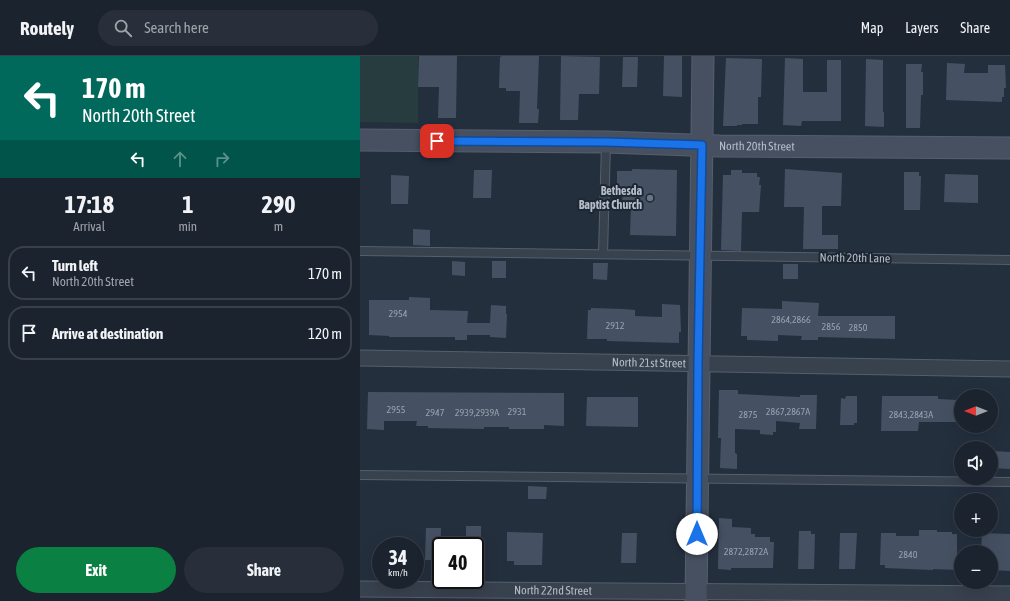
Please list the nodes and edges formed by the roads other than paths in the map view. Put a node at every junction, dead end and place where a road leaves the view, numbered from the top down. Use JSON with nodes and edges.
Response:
{"nodes":[{"id":1,"x":703,"y":56,"type":"edge"},
{"id":2,"x":360,"y":140,"type":"edge"},
{"id":3,"x":606,"y":142,"type":"junction"},
{"id":4,"x":702,"y":145,"type":"junction"},
{"id":5,"x":1010,"y":148,"type":"edge"},
{"id":6,"x":360,"y":251,"type":"edge"},
{"id":7,"x":604,"y":254,"type":"junction"},
{"id":8,"x":700,"y":256,"type":"junction"},
{"id":9,"x":1010,"y":260,"type":"edge"},
{"id":10,"x":360,"y":358,"type":"edge"},
{"id":11,"x":698,"y":364,"type":"junction"},
{"id":12,"x":1010,"y":368,"type":"edge"},
{"id":13,"x":360,"y":475,"type":"edge"},
{"id":14,"x":697,"y":479,"type":"junction"},
{"id":15,"x":1010,"y":482,"type":"edge"},
{"id":16,"x":360,"y":589,"type":"edge"},
{"id":17,"x":1010,"y":594,"type":"edge"},
{"id":18,"x":696,"y":596,"type":"edge"}],
"edges":[{"from":1,"to":4,"type":"main road"},
{"from":2,"to":3,"type":"main road","name":"North 20th Street"},
{"from":3,"to":4,"type":"main road","name":"North 20th Street"},
{"from":3,"to":7,"type":"lane"},
{"from":4,"to":5,"type":"main road","name":"North 20th Street"},
{"from":4,"to":8,"type":"main road"},
{"from":6,"to":7,"type":"lane","name":"North 20th Lane"},
{"from":7,"to":8,"type":"lane","name":"North 20th Lane"},
{"from":8,"to":9,"type":"lane","name":"North 20th Lane"},
{"from":8,"to":11,"type":"main road"},
{"from":10,"to":11,"type":"street","name":"North 21st Street"},
{"from":11,"to":12,"type":"street","name":"North 21st Street"},
{"from":11,"to":14,"type":"main road"},
{"from":13,"to":14,"type":"lane"},
{"from":14,"to":15,"type":"lane"},
{"from":14,"to":18,"type":"main road"},
{"from":16,"to":18,"type":"street","name":"North 22nd Street"},
{"from":17,"to":18,"type":"street","name":"North 22nd Street"}]}
